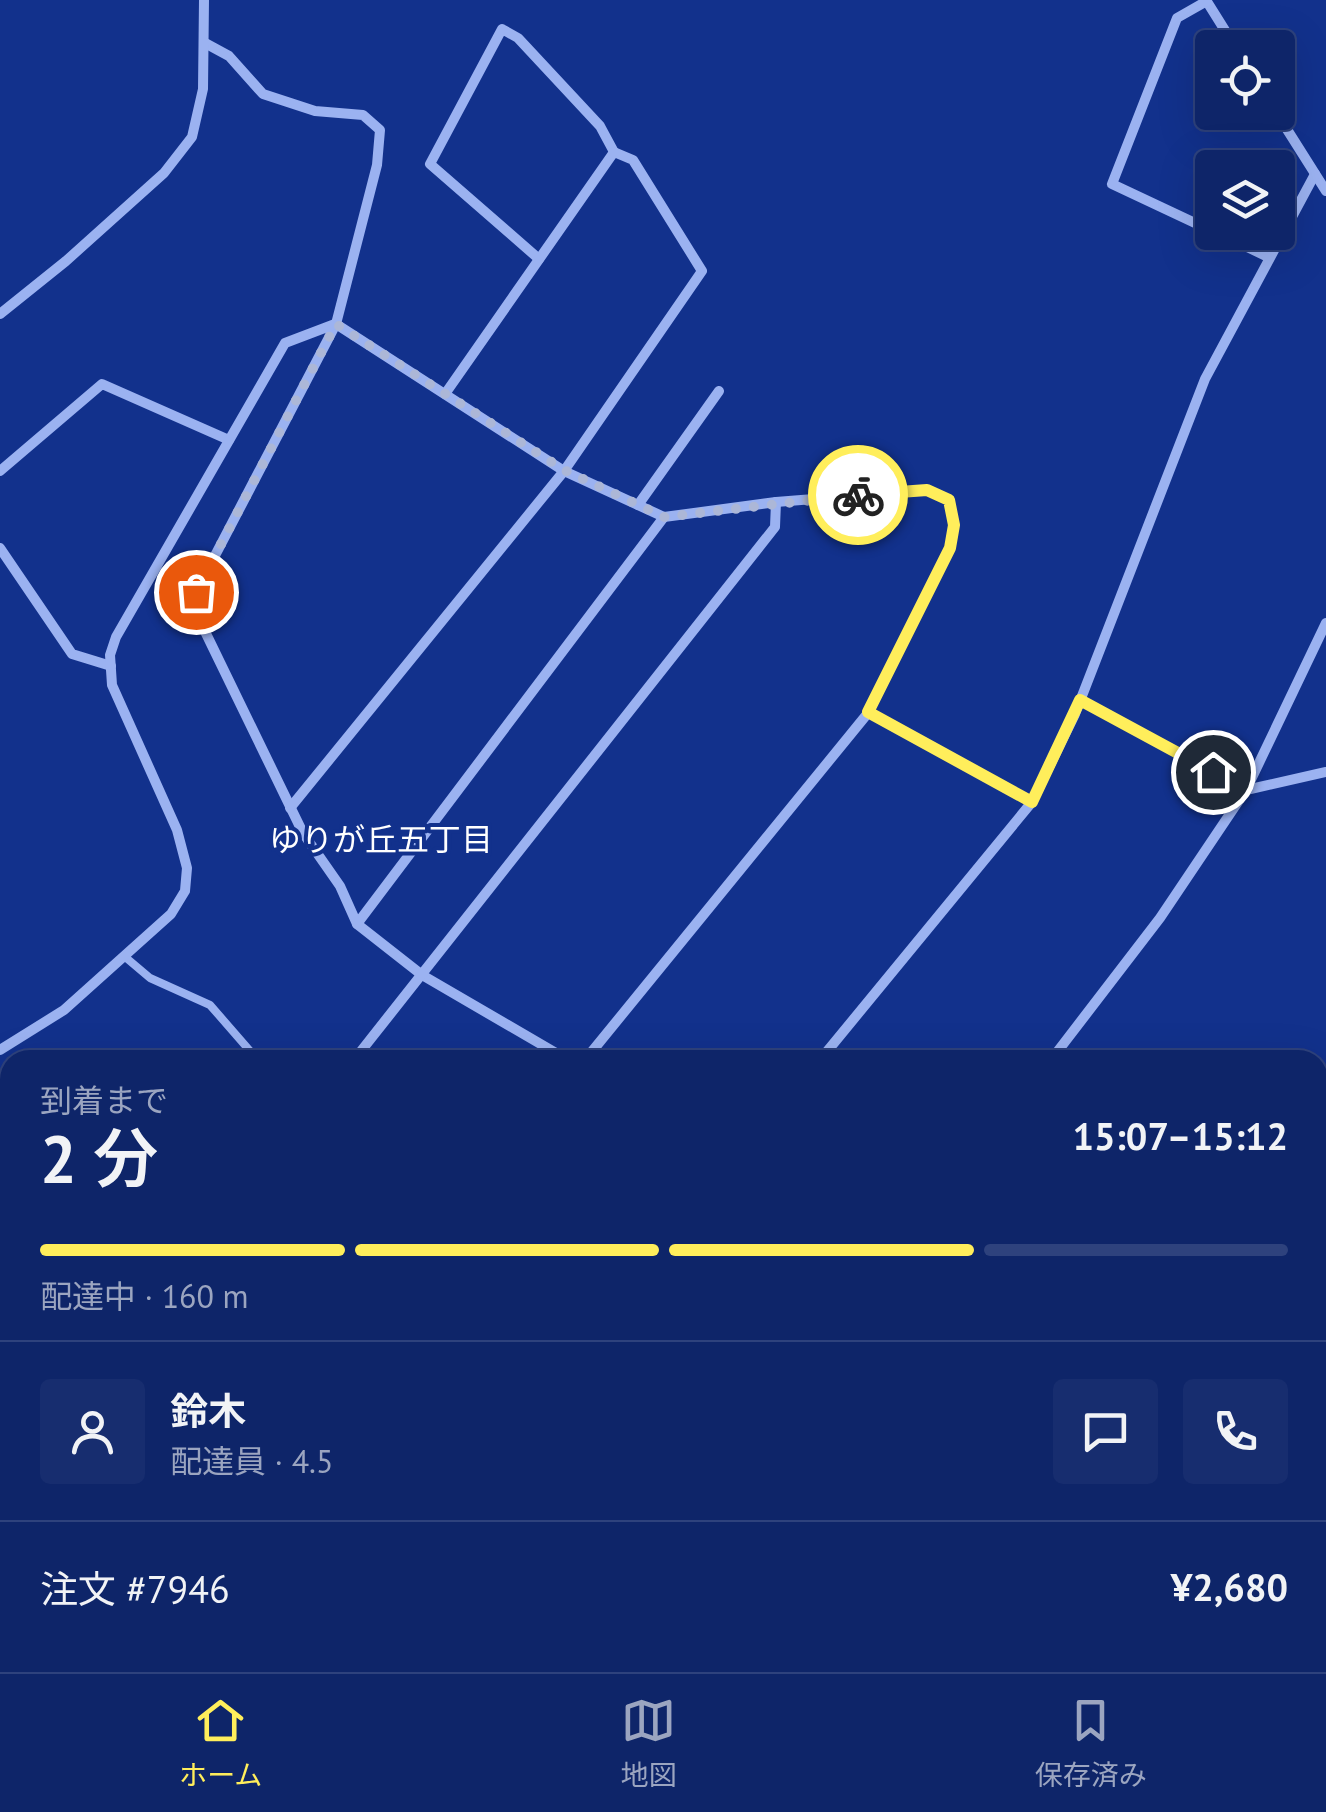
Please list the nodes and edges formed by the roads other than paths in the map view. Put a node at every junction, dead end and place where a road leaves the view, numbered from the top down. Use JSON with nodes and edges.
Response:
{"nodes":[{"id":1,"x":204,"y":0,"type":"edge"},
{"id":2,"x":1207,"y":1,"type":"edge"},
{"id":3,"x":1225,"y":30,"type":"edge"},
{"id":4,"x":205,"y":42,"type":"junction"},
{"id":5,"x":1287,"y":130,"type":"edge"},
{"id":6,"x":614,"y":152,"type":"junction"},
{"id":7,"x":1315,"y":174,"type":"junction"},
{"id":8,"x":1326,"y":191,"type":"edge"},
{"id":9,"x":1195,"y":223,"type":"edge"},
{"id":10,"x":1253,"y":250,"type":"edge"},
{"id":11,"x":1268,"y":257,"type":"junction"},
{"id":12,"x":539,"y":259,"type":"junction"},
{"id":13,"x":0,"y":314,"type":"edge"},
{"id":14,"x":336,"y":324,"type":"junction"},
{"id":15,"x":720,"y":391,"type":"dead end"},
{"id":16,"x":446,"y":394,"type":"junction"},
{"id":17,"x":229,"y":440,"type":"junction"},
{"id":18,"x":564,"y":470,"type":"junction"},
{"id":19,"x":0,"y":471,"type":"edge"},
{"id":20,"x":776,"y":502,"type":"junction"},
{"id":21,"x":638,"y":505,"type":"junction"},
{"id":22,"x":664,"y":517,"type":"junction"},
{"id":23,"x":0,"y":548,"type":"edge"},
{"id":24,"x":1326,"y":622,"type":"edge"},
{"id":25,"x":111,"y":666,"type":"junction"},
{"id":26,"x":1080,"y":700,"type":"junction"},
{"id":27,"x":868,"y":712,"type":"junction"},
{"id":28,"x":1326,"y":772,"type":"edge"},
{"id":29,"x":1246,"y":790,"type":"junction"},
{"id":30,"x":1032,"y":802,"type":"junction"},
{"id":31,"x":290,"y":808,"type":"junction"},
{"id":32,"x":357,"y":924,"type":"junction"},
{"id":33,"x":124,"y":956,"type":"junction"},
{"id":34,"x":422,"y":975,"type":"junction"},
{"id":35,"x":0,"y":1050,"type":"edge"},
{"id":36,"x":249,"y":1050,"type":"edge"},
{"id":37,"x":362,"y":1050,"type":"edge"},
{"id":38,"x":551,"y":1050,"type":"edge"},
{"id":39,"x":593,"y":1050,"type":"edge"},
{"id":40,"x":828,"y":1050,"type":"edge"},
{"id":41,"x":1060,"y":1050,"type":"edge"}],
"edges":[{"from":1,"to":4,"type":"street"},
{"from":2,"to":3,"type":"street"},
{"from":2,"to":9,"type":"street"},
{"from":4,"to":13,"type":"street"},
{"from":4,"to":14,"type":"street"},
{"from":5,"to":7,"type":"street"},
{"from":6,"to":12,"type":"street"},
{"from":6,"to":12,"type":"street"},
{"from":6,"to":18,"type":"street"},
{"from":7,"to":8,"type":"street"},
{"from":7,"to":11,"type":"street"},
{"from":10,"to":11,"type":"street"},
{"from":11,"to":26,"type":"street"},
{"from":12,"to":16,"type":"street"},
{"from":14,"to":16,"type":"street"},
{"from":14,"to":17,"type":"street"},
{"from":14,"to":31,"type":"street"},
{"from":15,"to":21,"type":"street"},
{"from":16,"to":18,"type":"street"},
{"from":17,"to":19,"type":"street"},
{"from":17,"to":25,"type":"street"},
{"from":18,"to":21,"type":"street"},
{"from":18,"to":31,"type":"street"},
{"from":20,"to":22,"type":"street"},
{"from":20,"to":27,"type":"street"},
{"from":20,"to":34,"type":"street"},
{"from":21,"to":22,"type":"street"},
{"from":22,"to":32,"type":"street"},
{"from":23,"to":25,"type":"street"},
{"from":24,"to":29,"type":"street"},
{"from":25,"to":33,"type":"street"},
{"from":26,"to":29,"type":"street"},
{"from":26,"to":30,"type":"street"},
{"from":27,"to":30,"type":"lane"},
{"from":27,"to":39,"type":"street"},
{"from":28,"to":29,"type":"street"},
{"from":29,"to":41,"type":"street"},
{"from":30,"to":40,"type":"street"},
{"from":31,"to":32,"type":"street"},
{"from":32,"to":34,"type":"street"},
{"from":33,"to":35,"type":"street"},
{"from":33,"to":36,"type":"lane"},
{"from":34,"to":37,"type":"street"},
{"from":34,"to":38,"type":"street"}]}
